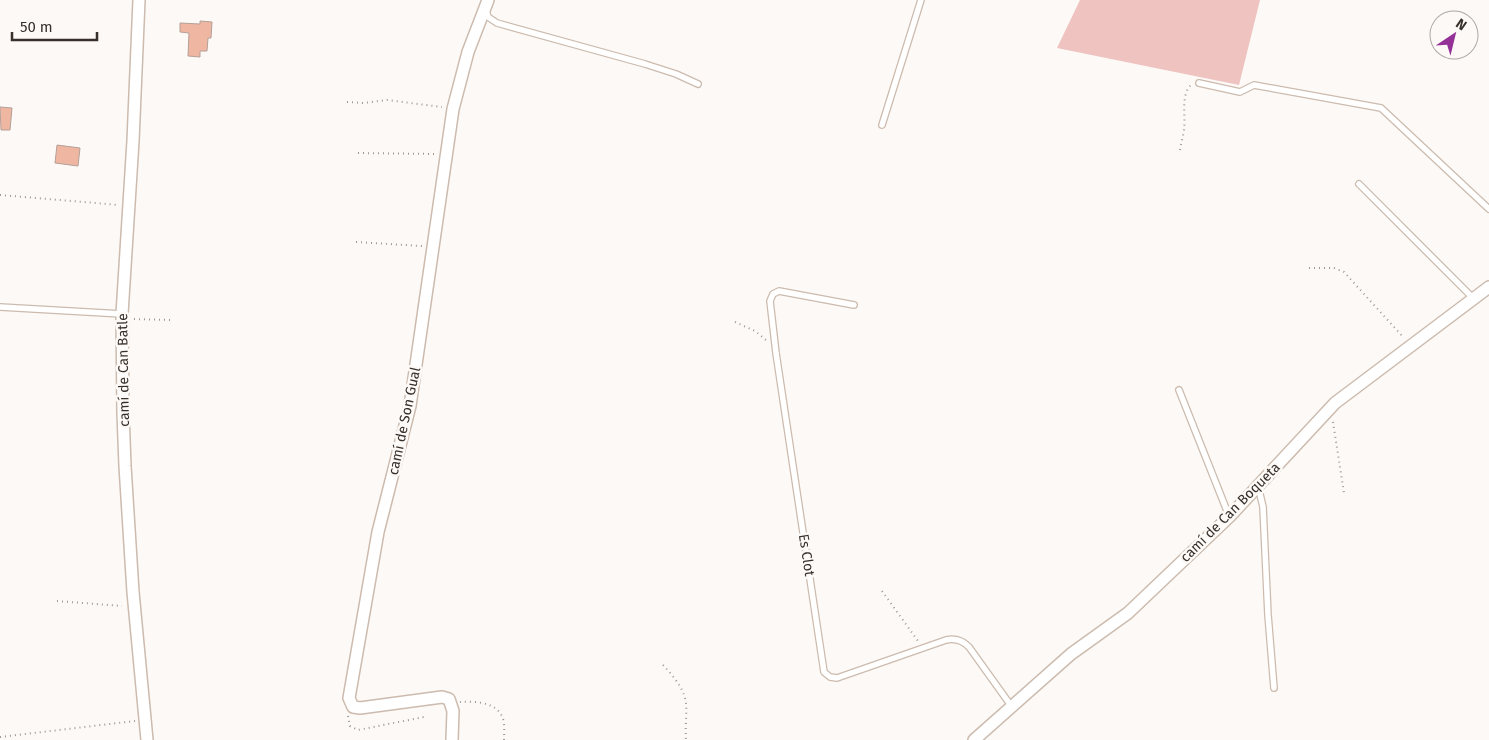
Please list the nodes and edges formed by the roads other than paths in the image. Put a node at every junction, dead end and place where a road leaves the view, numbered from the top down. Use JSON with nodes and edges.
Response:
{"nodes":[{"id":1,"x":139,"y":0,"type":"edge"},
{"id":2,"x":921,"y":0,"type":"edge"},
{"id":3,"x":487,"y":4,"type":"edge"},
{"id":4,"x":1199,"y":83,"type":"road end"},
{"id":5,"x":698,"y":84,"type":"dead end"},
{"id":6,"x":882,"y":125,"type":"dead end"},
{"id":7,"x":1359,"y":184,"type":"dead end"},
{"id":8,"x":1489,"y":209,"type":"edge"},
{"id":9,"x":1489,"y":287,"type":"edge"},
{"id":10,"x":1473,"y":298,"type":"junction"},
{"id":11,"x":854,"y":305,"type":"dead end"},
{"id":12,"x":0,"y":308,"type":"edge"},
{"id":13,"x":122,"y":316,"type":"junction"},
{"id":14,"x":1179,"y":390,"type":"dead end"},
{"id":15,"x":1258,"y":486,"type":"junction"},
{"id":16,"x":1230,"y":516,"type":"junction"},
{"id":17,"x":1274,"y":688,"type":"dead end"},
{"id":18,"x":1012,"y":707,"type":"junction"},
{"id":19,"x":148,"y":740,"type":"edge"},
{"id":20,"x":452,"y":740,"type":"edge"},
{"id":21,"x":974,"y":740,"type":"edge"}],
"edges":[{"from":1,"to":13,"type":"street","name":"camí de Can Batle"},
{"from":2,"to":6,"type":"lane"},
{"from":3,"to":5,"type":"lane"},
{"from":3,"to":20,"type":"street","name":"camí de Son Gual"},
{"from":4,"to":8,"type":"lane"},
{"from":7,"to":10,"type":"lane"},
{"from":9,"to":10,"type":"street","name":"camí de Can Boqueta"},
{"from":10,"to":15,"type":"street","name":"camí de Can Boqueta"},
{"from":11,"to":18,"type":"lane","name":"Es Clot"},
{"from":12,"to":13,"type":"lane"},
{"from":13,"to":19,"type":"street","name":"camí de Can Batle"},
{"from":14,"to":16,"type":"lane"},
{"from":15,"to":16,"type":"street","name":"camí de Can Boqueta"},
{"from":15,"to":17,"type":"lane"},
{"from":16,"to":18,"type":"street","name":"camí de Can Boqueta"},
{"from":18,"to":21,"type":"street","name":"camí de Can Boqueta"}]}
